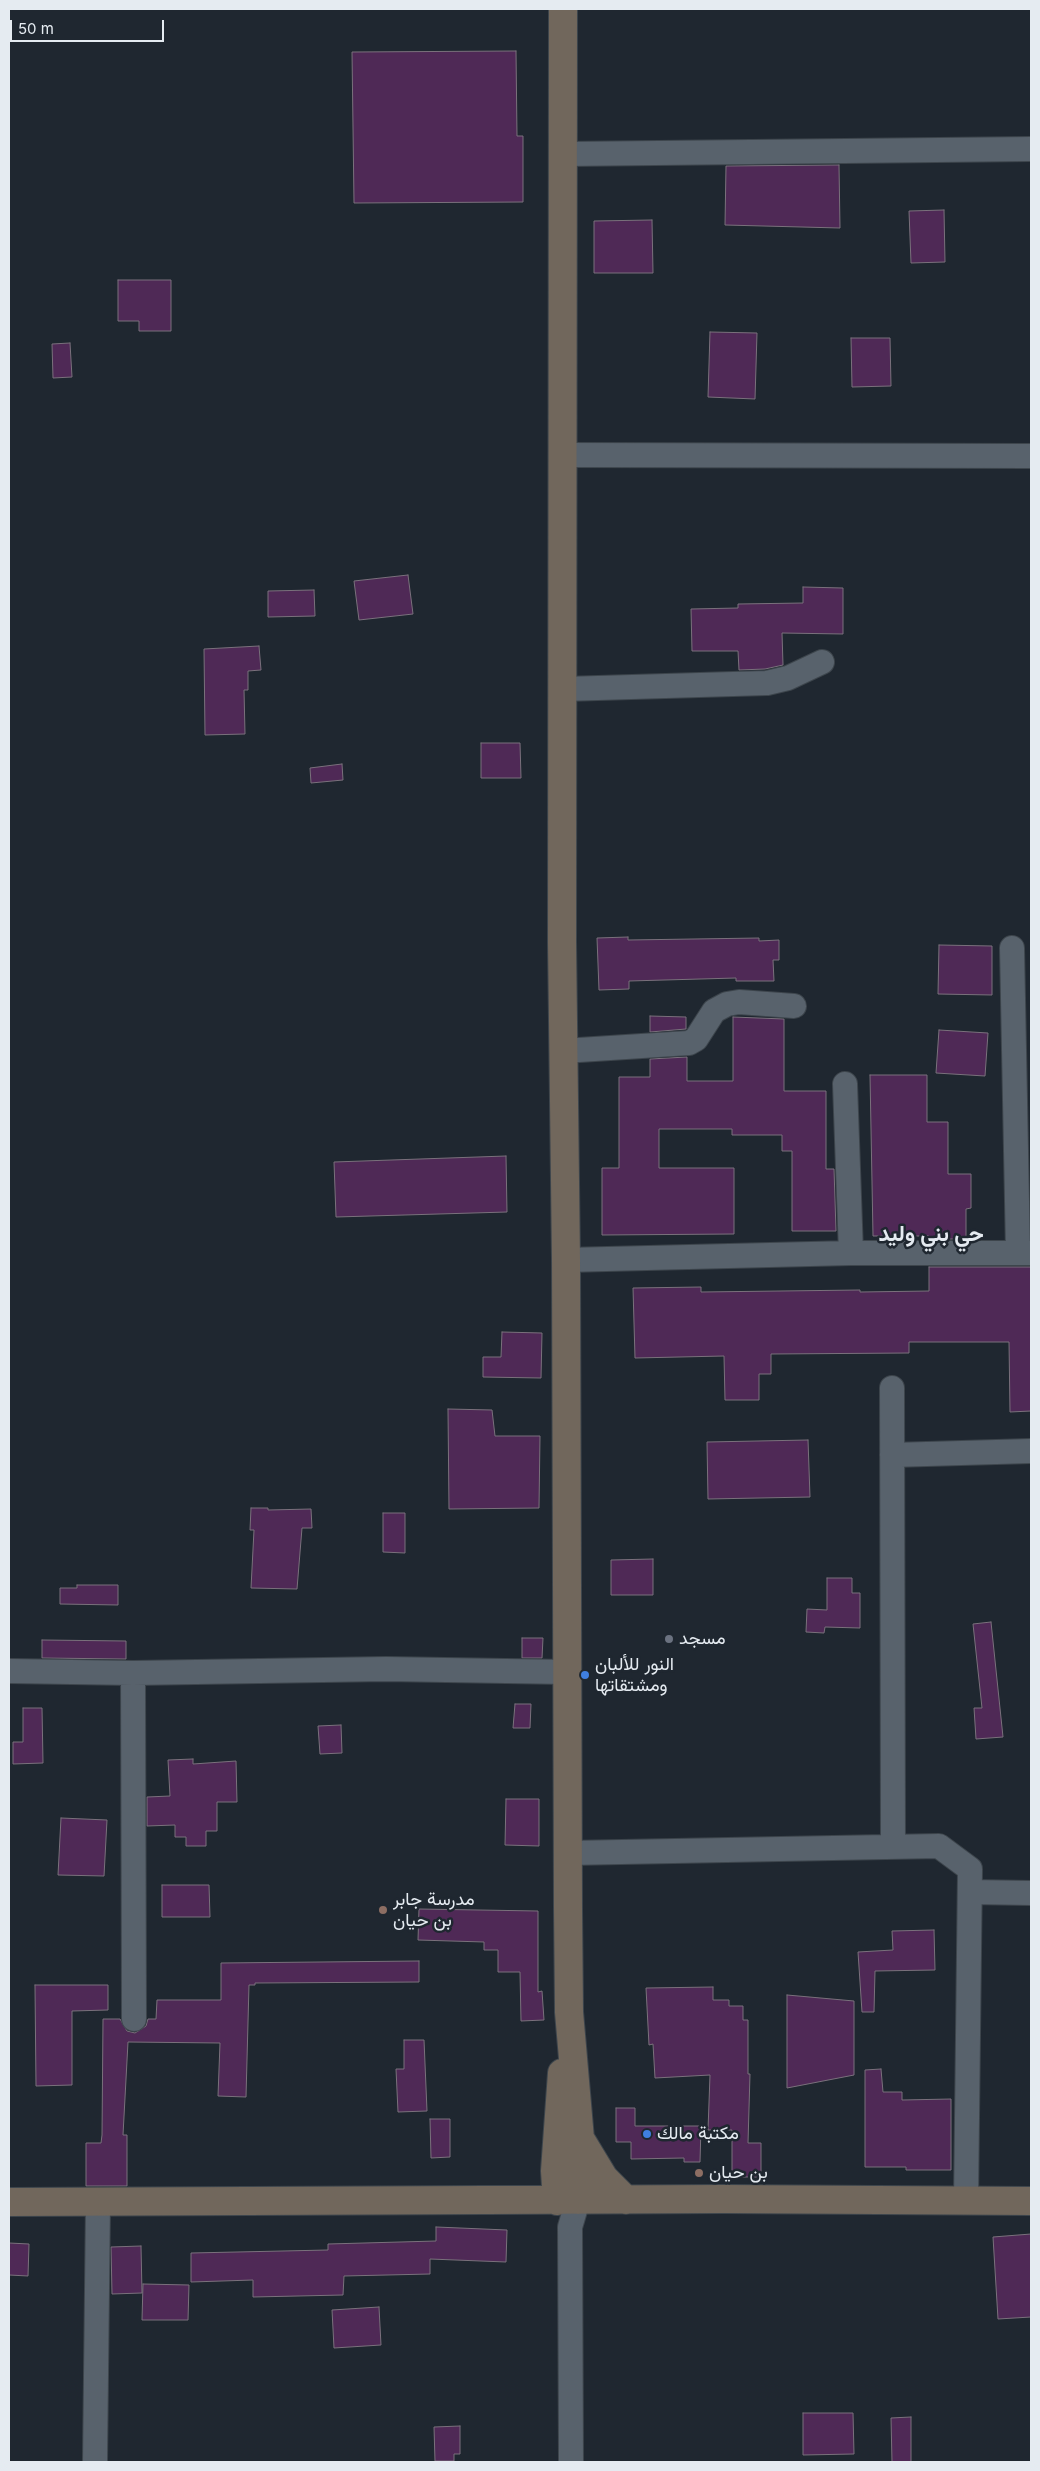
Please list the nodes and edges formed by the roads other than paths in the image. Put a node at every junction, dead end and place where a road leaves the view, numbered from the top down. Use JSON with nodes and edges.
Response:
{"nodes":[{"id":1,"x":563,"y":9,"type":"edge"},
{"id":2,"x":1031,"y":149,"type":"edge"},
{"id":3,"x":563,"y":154,"type":"junction"},
{"id":4,"x":564,"y":455,"type":"junction"},
{"id":5,"x":1031,"y":456,"type":"edge"},
{"id":6,"x":822,"y":662,"type":"dead end"},
{"id":7,"x":564,"y":689,"type":"junction"},
{"id":8,"x":1012,"y":948,"type":"dead end"},
{"id":9,"x":794,"y":1006,"type":"dead end"},
{"id":10,"x":563,"y":1051,"type":"junction"},
{"id":11,"x":845,"y":1084,"type":"dead end"},
{"id":12,"x":851,"y":1253,"type":"junction"},
{"id":13,"x":1025,"y":1253,"type":"edge"},
{"id":14,"x":566,"y":1260,"type":"junction"},
{"id":15,"x":892,"y":1388,"type":"dead end"},
{"id":16,"x":1031,"y":1451,"type":"edge"},
{"id":17,"x":892,"y":1455,"type":"junction"},
{"id":18,"x":9,"y":1671,"type":"edge"},
{"id":19,"x":566,"y":1672,"type":"junction"},
{"id":20,"x":133,"y":1674,"type":"junction"},
{"id":21,"x":893,"y":1847,"type":"junction"},
{"id":22,"x":568,"y":1853,"type":"junction"},
{"id":23,"x":970,"y":1892,"type":"junction"},
{"id":24,"x":1031,"y":1893,"type":"edge"},
{"id":25,"x":134,"y":2019,"type":"dead end"},
{"id":26,"x":568,"y":2140,"type":"junction"},
{"id":27,"x":525,"y":2200,"type":"junction"},
{"id":28,"x":568,"y":2200,"type":"junction"},
{"id":29,"x":626,"y":2200,"type":"junction"},
{"id":30,"x":966,"y":2201,"type":"junction"},
{"id":31,"x":1031,"y":2201,"type":"edge"},
{"id":32,"x":9,"y":2202,"type":"edge"},
{"id":33,"x":98,"y":2202,"type":"junction"},
{"id":34,"x":95,"y":2462,"type":"edge"},
{"id":35,"x":571,"y":2462,"type":"edge"}],
"edges":[{"from":1,"to":3,"type":"main road"},
{"from":2,"to":3,"type":"street"},
{"from":3,"to":4,"type":"main road"},
{"from":4,"to":5,"type":"street"},
{"from":4,"to":7,"type":"main road"},
{"from":6,"to":7,"type":"street"},
{"from":7,"to":10,"type":"main road"},
{"from":8,"to":13,"type":"street"},
{"from":9,"to":10,"type":"street"},
{"from":10,"to":14,"type":"main road"},
{"from":11,"to":12,"type":"street"},
{"from":12,"to":13,"type":"street"},
{"from":12,"to":14,"type":"street"},
{"from":14,"to":19,"type":"main road"},
{"from":15,"to":17,"type":"street"},
{"from":16,"to":17,"type":"street"},
{"from":17,"to":21,"type":"street"},
{"from":18,"to":20,"type":"street"},
{"from":19,"to":20,"type":"street"},
{"from":19,"to":22,"type":"main road"},
{"from":20,"to":25,"type":"street"},
{"from":21,"to":22,"type":"street"},
{"from":21,"to":23,"type":"street"},
{"from":22,"to":26,"type":"main road"},
{"from":23,"to":24,"type":"street"},
{"from":23,"to":30,"type":"street"},
{"from":26,"to":27,"type":"main road"},
{"from":26,"to":28,"type":"main road"},
{"from":26,"to":29,"type":"main road"},
{"from":27,"to":28,"type":"main road"},
{"from":27,"to":33,"type":"main road"},
{"from":28,"to":29,"type":"main road"},
{"from":28,"to":35,"type":"street"},
{"from":29,"to":30,"type":"main road"},
{"from":30,"to":31,"type":"main road"},
{"from":32,"to":33,"type":"main road"},
{"from":33,"to":34,"type":"street"}]}
